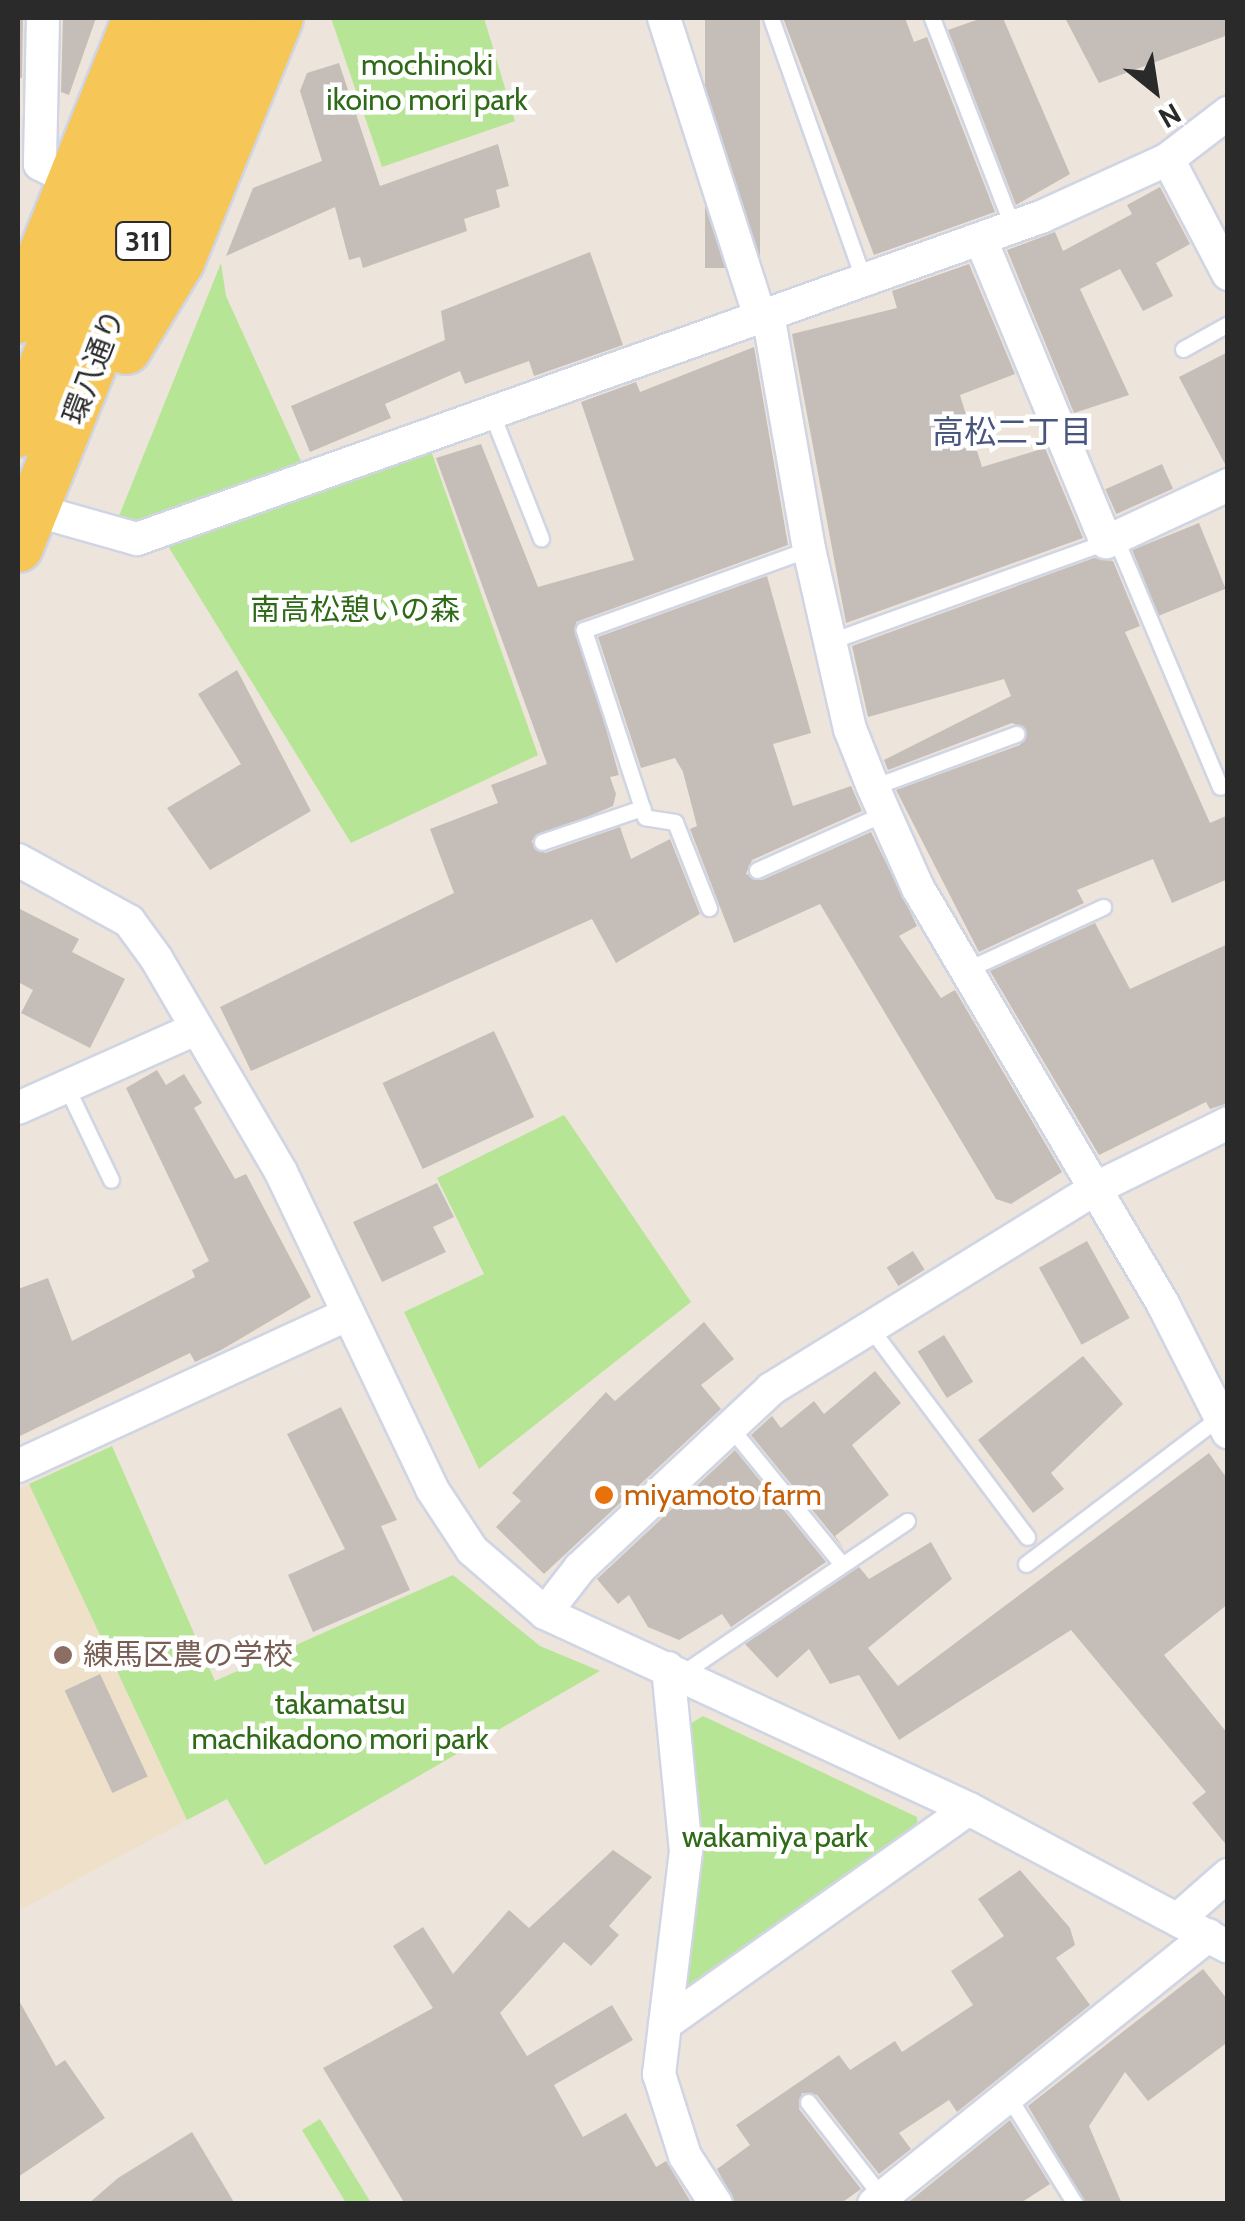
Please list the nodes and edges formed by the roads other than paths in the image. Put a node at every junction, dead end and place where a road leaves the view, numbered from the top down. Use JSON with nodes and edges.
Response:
{"nodes":[{"id":1,"x":43,"y":18,"type":"edge"},
{"id":2,"x":138,"y":18,"type":"edge"},
{"id":3,"x":182,"y":18,"type":"edge"},
{"id":4,"x":231,"y":18,"type":"edge"},
{"id":5,"x":278,"y":18,"type":"edge"},
{"id":6,"x":664,"y":18,"type":"edge"},
{"id":7,"x":771,"y":18,"type":"edge"},
{"id":8,"x":932,"y":18,"type":"edge"},
{"id":9,"x":1228,"y":113,"type":"edge"},
{"id":10,"x":1168,"y":158,"type":"junction"},
{"id":11,"x":73,"y":180,"type":"junction"},
{"id":12,"x":1013,"y":228,"type":"junction"},
{"id":13,"x":981,"y":240,"type":"junction"},
{"id":14,"x":28,"y":258,"type":"edge"},
{"id":15,"x":1228,"y":274,"type":"edge"},
{"id":16,"x":864,"y":280,"type":"junction"},
{"id":17,"x":764,"y":315,"type":"junction"},
{"id":18,"x":18,"y":318,"type":"edge"},
{"id":19,"x":1228,"y":324,"type":"edge"},
{"id":20,"x":1183,"y":349,"type":"dead end"},
{"id":21,"x":492,"y":412,"type":"junction"},
{"id":22,"x":18,"y":432,"type":"edge"},
{"id":23,"x":56,"y":464,"type":"junction"},
{"id":24,"x":1228,"y":485,"type":"edge"},
{"id":25,"x":26,"y":528,"type":"edge"},
{"id":26,"x":541,"y":538,"type":"dead end"},
{"id":27,"x":1111,"y":540,"type":"junction"},
{"id":28,"x":809,"y":549,"type":"junction"},
{"id":29,"x":831,"y":642,"type":"junction"},
{"id":30,"x":1016,"y":734,"type":"dead end"},
{"id":31,"x":1220,"y":787,"type":"dead end"},
{"id":32,"x":879,"y":800,"type":"junction"},
{"id":33,"x":642,"y":808,"type":"junction"},
{"id":34,"x":542,"y":842,"type":"dead end"},
{"id":35,"x":18,"y":860,"type":"edge"},
{"id":36,"x":758,"y":870,"type":"dead end"},
{"id":37,"x":1103,"y":907,"type":"dead end"},
{"id":38,"x":709,"y":908,"type":"dead end"},
{"id":39,"x":966,"y":970,"type":"junction"},
{"id":40,"x":193,"y":1030,"type":"junction"},
{"id":41,"x":66,"y":1086,"type":"junction"},
{"id":42,"x":18,"y":1108,"type":"edge"},
{"id":43,"x":1228,"y":1124,"type":"edge"},
{"id":44,"x":111,"y":1180,"type":"dead end"},
{"id":45,"x":1096,"y":1188,"type":"junction"},
{"id":46,"x":348,"y":1314,"type":"junction"},
{"id":47,"x":871,"y":1329,"type":"junction"},
{"id":48,"x":728,"y":1424,"type":"junction"},
{"id":49,"x":1224,"y":1424,"type":"edge"},
{"id":50,"x":18,"y":1466,"type":"edge"},
{"id":51,"x":907,"y":1521,"type":"dead end"},
{"id":52,"x":1027,"y":1537,"type":"dead end"},
{"id":53,"x":841,"y":1563,"type":"junction"},
{"id":54,"x":1026,"y":1564,"type":"dead end"},
{"id":55,"x":545,"y":1614,"type":"junction"},
{"id":56,"x":675,"y":1671,"type":"junction"},
{"id":57,"x":969,"y":1809,"type":"junction"},
{"id":58,"x":1228,"y":1875,"type":"edge"},
{"id":59,"x":1178,"y":1919,"type":"junction"},
{"id":60,"x":1218,"y":1941,"type":"edge"},
{"id":61,"x":665,"y":2024,"type":"junction"},
{"id":62,"x":1010,"y":2099,"type":"junction"},
{"id":63,"x":808,"y":2102,"type":"dead end"},
{"id":64,"x":878,"y":2200,"type":"edge"},
{"id":65,"x":716,"y":2204,"type":"edge"},
{"id":66,"x":1075,"y":2204,"type":"edge"}],
"edges":[{"from":1,"to":11,"type":"street"},
{"from":2,"to":11,"type":"main road"},
{"from":3,"to":22,"type":"main road","name":"環八通り","number":"311"},
{"from":4,"to":23,"type":"main road","name":"環八通り","number":"311"},
{"from":5,"to":23,"type":"main road"},
{"from":6,"to":17,"type":"street"},
{"from":7,"to":16,"type":"lane"},
{"from":8,"to":12,"type":"lane"},
{"from":9,"to":10,"type":"street"},
{"from":10,"to":12,"type":"street"},
{"from":10,"to":15,"type":"street"},
{"from":11,"to":14,"type":"main road"},
{"from":12,"to":13,"type":"street"},
{"from":13,"to":16,"type":"street"},
{"from":13,"to":27,"type":"street"},
{"from":14,"to":18,"type":"main road"},
{"from":16,"to":17,"type":"street"},
{"from":17,"to":21,"type":"street"},
{"from":17,"to":28,"type":"street"},
{"from":19,"to":20,"type":"lane"},
{"from":21,"to":25,"type":"street"},
{"from":21,"to":26,"type":"lane"},
{"from":23,"to":25,"type":"main road","name":"環八通り","number":"311"},
{"from":24,"to":27,"type":"street"},
{"from":27,"to":29,"type":"lane"},
{"from":27,"to":31,"type":"lane"},
{"from":28,"to":29,"type":"street"},
{"from":28,"to":33,"type":"lane"},
{"from":29,"to":32,"type":"street"},
{"from":30,"to":32,"type":"lane"},
{"from":32,"to":36,"type":"lane"},
{"from":32,"to":39,"type":"street"},
{"from":33,"to":34,"type":"lane"},
{"from":33,"to":38,"type":"lane"},
{"from":35,"to":40,"type":"street"},
{"from":37,"to":39,"type":"lane"},
{"from":39,"to":45,"type":"street"},
{"from":40,"to":41,"type":"street"},
{"from":40,"to":46,"type":"street"},
{"from":41,"to":42,"type":"street"},
{"from":41,"to":44,"type":"lane"},
{"from":43,"to":45,"type":"street"},
{"from":45,"to":47,"type":"street"},
{"from":45,"to":49,"type":"street"},
{"from":46,"to":50,"type":"street"},
{"from":46,"to":55,"type":"street"},
{"from":47,"to":48,"type":"street"},
{"from":47,"to":52,"type":"lane"},
{"from":48,"to":53,"type":"lane"},
{"from":48,"to":55,"type":"street"},
{"from":49,"to":54,"type":"lane"},
{"from":51,"to":53,"type":"lane"},
{"from":53,"to":56,"type":"lane"},
{"from":55,"to":56,"type":"street"},
{"from":56,"to":57,"type":"street"},
{"from":56,"to":61,"type":"street"},
{"from":57,"to":59,"type":"street"},
{"from":57,"to":61,"type":"street"},
{"from":58,"to":59,"type":"street"},
{"from":59,"to":60,"type":"street"},
{"from":60,"to":62,"type":"street"},
{"from":61,"to":65,"type":"street"},
{"from":62,"to":64,"type":"street"},
{"from":62,"to":66,"type":"lane"},
{"from":63,"to":64,"type":"lane"}]}
